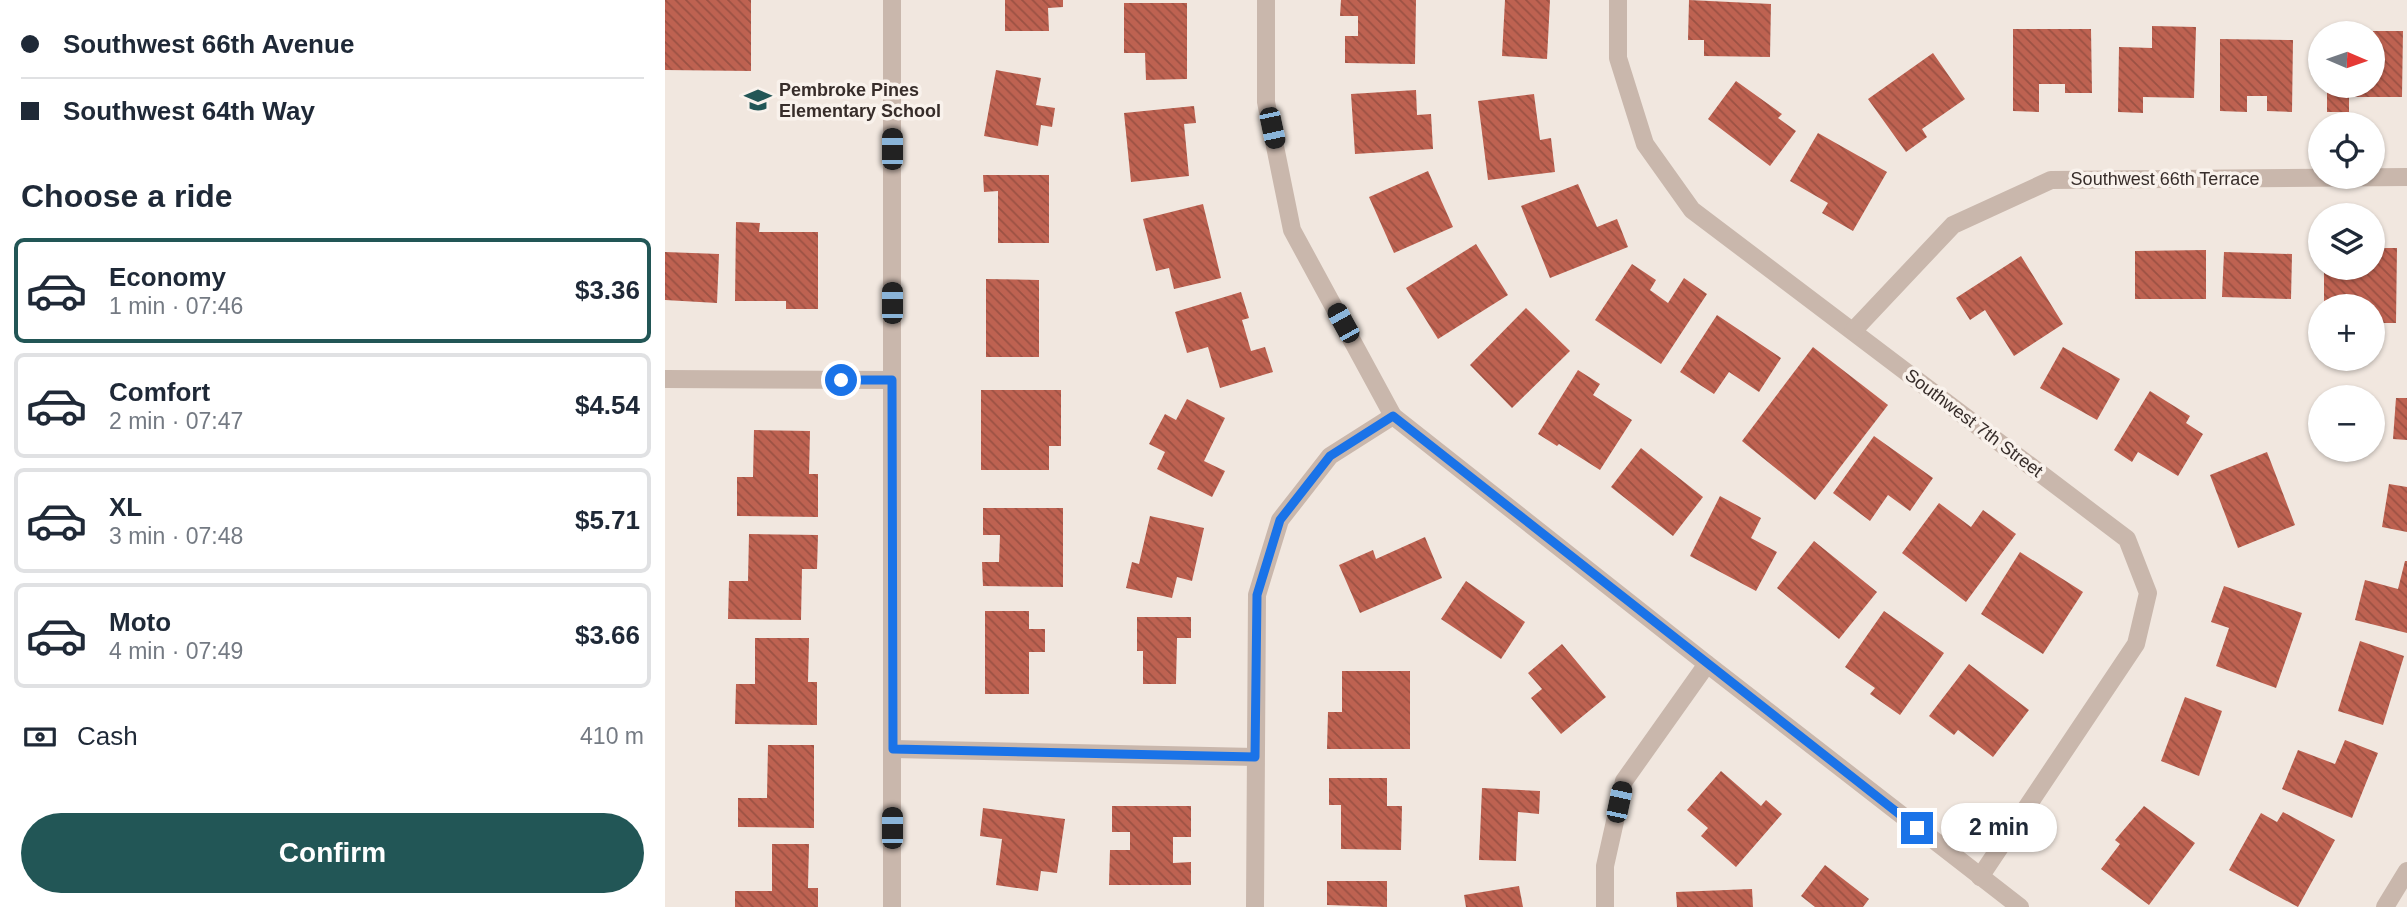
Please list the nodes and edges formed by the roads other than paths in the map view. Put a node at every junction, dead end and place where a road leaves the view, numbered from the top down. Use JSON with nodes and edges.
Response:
{"nodes":[{"id":1,"x":892,"y":0,"type":"edge"},
{"id":2,"x":1266,"y":0,"type":"edge"},
{"id":3,"x":1618,"y":0,"type":"edge"},
{"id":4,"x":2407,"y":177,"type":"edge"},
{"id":5,"x":1853,"y":331,"type":"junction"},
{"id":6,"x":665,"y":379,"type":"edge"},
{"id":7,"x":892,"y":380,"type":"junction"},
{"id":8,"x":1393,"y":416,"type":"junction"},
{"id":9,"x":1707,"y":664,"type":"junction"},
{"id":10,"x":893,"y":749,"type":"junction"},
{"id":11,"x":1255,"y":757,"type":"junction"},
{"id":12,"x":2407,"y":871,"type":"edge"},
{"id":13,"x":1980,"y":877,"type":"junction"},
{"id":14,"x":892,"y":907,"type":"edge"},
{"id":15,"x":1255,"y":907,"type":"edge"},
{"id":16,"x":1605,"y":907,"type":"edge"},
{"id":17,"x":2020,"y":907,"type":"edge"},
{"id":18,"x":2385,"y":907,"type":"edge"}],
"edges":[{"from":1,"to":7,"type":"street"},
{"from":2,"to":8,"type":"street"},
{"from":3,"to":5,"type":"street","name":"Southwest 7th Street"},
{"from":4,"to":5,"type":"street","name":"Southwest 66th Terrace"},
{"from":5,"to":13,"type":"street","name":"Southwest 7th Street"},
{"from":6,"to":7,"type":"street"},
{"from":7,"to":10,"type":"street"},
{"from":8,"to":9,"type":"street"},
{"from":8,"to":11,"type":"street"},
{"from":9,"to":13,"type":"street"},
{"from":9,"to":16,"type":"street"},
{"from":10,"to":11,"type":"street"},
{"from":10,"to":14,"type":"street"},
{"from":11,"to":15,"type":"street"},
{"from":12,"to":18,"type":"street"},
{"from":13,"to":17,"type":"street"}]}
